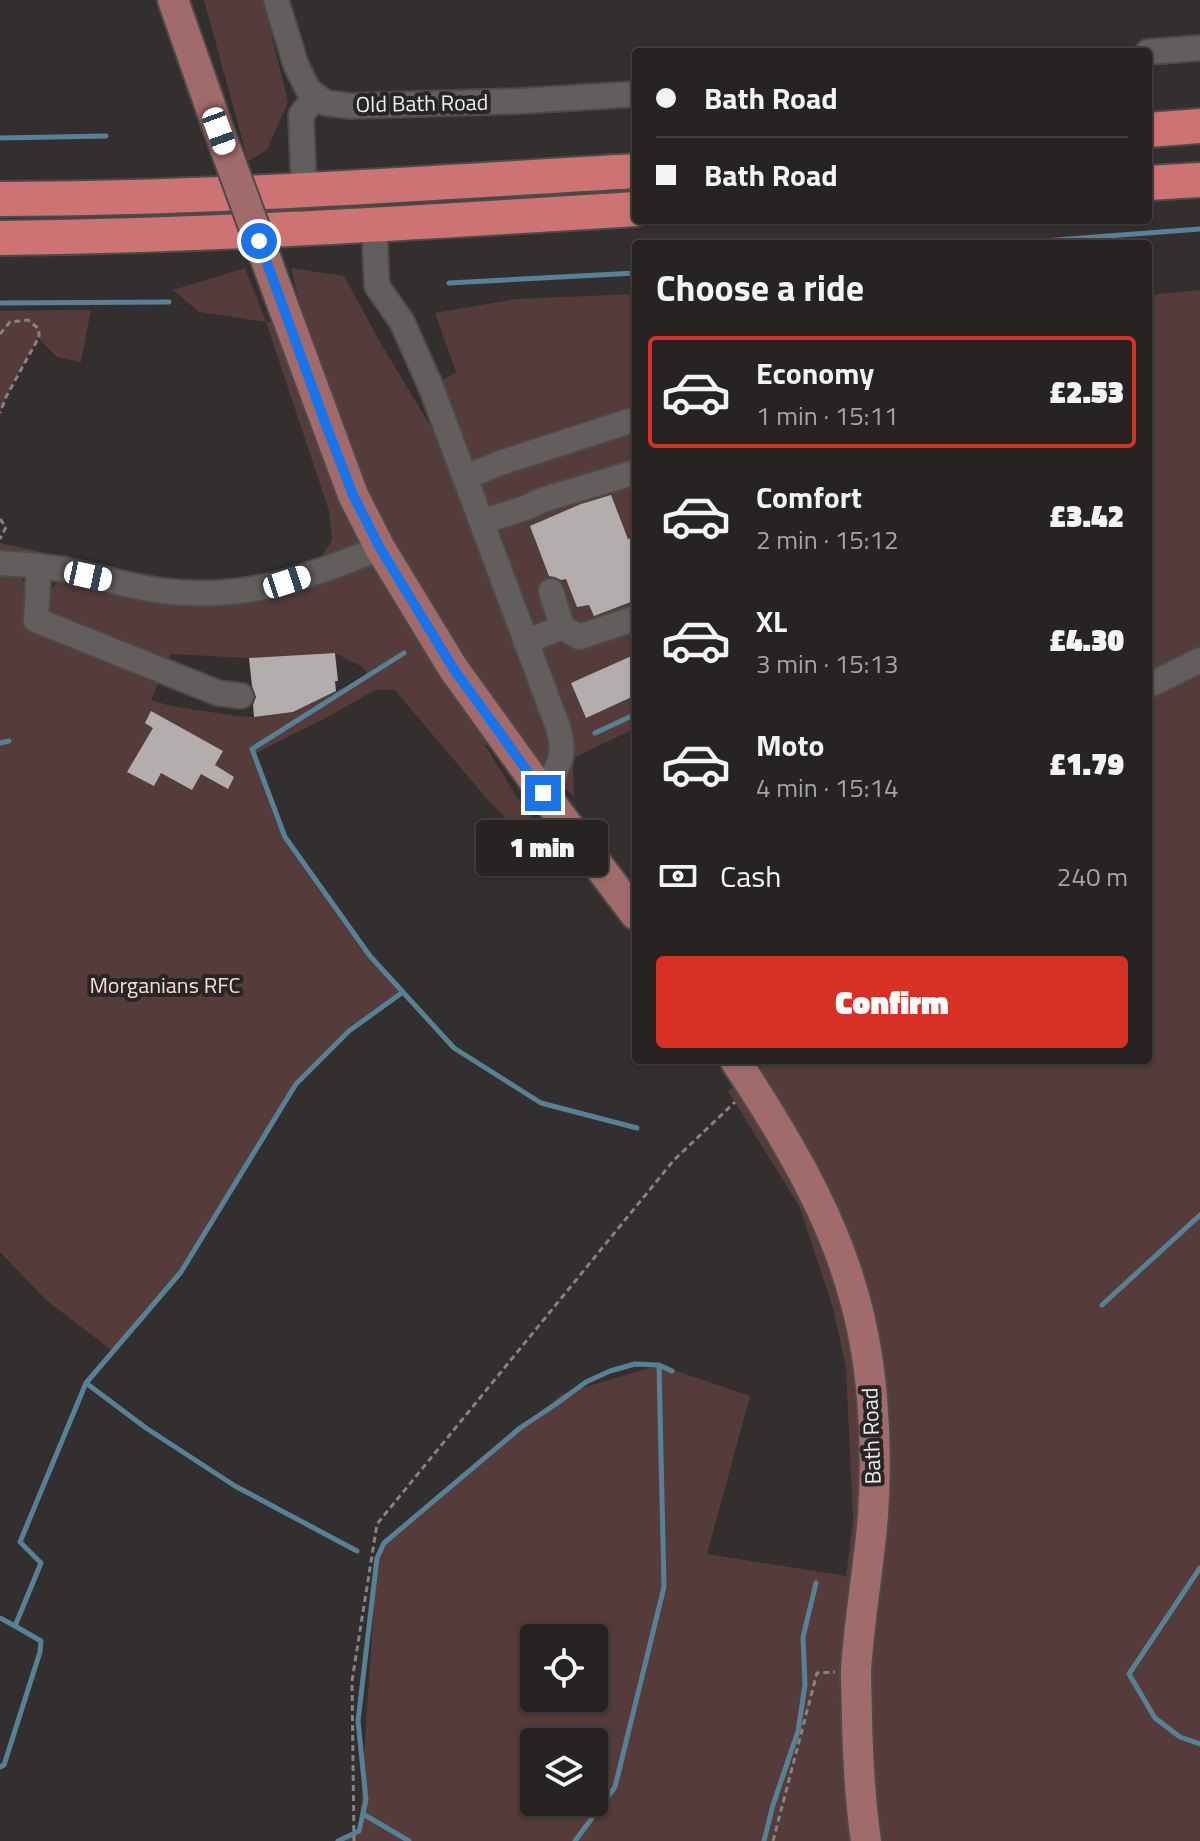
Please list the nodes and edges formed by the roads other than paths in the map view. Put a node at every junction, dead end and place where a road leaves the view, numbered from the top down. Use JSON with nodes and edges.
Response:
{"nodes":[{"id":1,"x":173,"y":0,"type":"edge"},
{"id":2,"x":276,"y":0,"type":"edge"},
{"id":3,"x":1200,"y":48,"type":"edge"},
{"id":4,"x":1152,"y":52,"type":"edge"},
{"id":5,"x":632,"y":94,"type":"edge"},
{"id":6,"x":316,"y":96,"type":"junction"},
{"id":7,"x":1200,"y":126,"type":"edge"},
{"id":8,"x":1152,"y":130,"type":"edge"},
{"id":9,"x":632,"y":171,"type":"edge"},
{"id":10,"x":1200,"y":180,"type":"edge"},
{"id":11,"x":1152,"y":183,"type":"edge"},
{"id":12,"x":304,"y":190,"type":"junction"},
{"id":13,"x":0,"y":199,"type":"edge"},
{"id":14,"x":632,"y":209,"type":"edge"},
{"id":15,"x":374,"y":225,"type":"junction"},
{"id":16,"x":0,"y":238,"type":"edge"},
{"id":17,"x":632,"y":420,"type":"edge"},
{"id":18,"x":632,"y":473,"type":"edge"},
{"id":19,"x":466,"y":477,"type":"junction"},
{"id":20,"x":482,"y":522,"type":"junction"},
{"id":21,"x":380,"y":548,"type":"junction"},
{"id":22,"x":0,"y":563,"type":"edge"},
{"id":23,"x":39,"y":566,"type":"junction"},
{"id":24,"x":551,"y":591,"type":"dead end"},
{"id":25,"x":632,"y":619,"type":"edge"},
{"id":26,"x":562,"y":627,"type":"junction"},
{"id":27,"x":526,"y":642,"type":"junction"},
{"id":28,"x":1200,"y":660,"type":"edge"},
{"id":29,"x":1152,"y":684,"type":"edge"},
{"id":30,"x":241,"y":696,"type":"dead end"},
{"id":31,"x":543,"y":793,"type":"junction"},
{"id":32,"x":632,"y":910,"type":"edge"},
{"id":33,"x":738,"y":1064,"type":"edge"},
{"id":34,"x":866,"y":1841,"type":"edge"}],
"edges":[{"from":1,"to":21,"type":"main road","bridge":true},
{"from":2,"to":6,"type":"street"},
{"from":3,"to":4,"type":"street"},
{"from":5,"to":6,"type":"street","name":"Old Bath Road"},
{"from":6,"to":12,"type":"street"},
{"from":7,"to":8,"type":"highway"},
{"from":9,"to":12,"type":"highway"},
{"from":10,"to":11,"type":"highway"},
{"from":12,"to":13,"type":"highway"},
{"from":14,"to":15,"type":"highway"},
{"from":15,"to":16,"type":"highway"},
{"from":15,"to":19,"type":"street"},
{"from":17,"to":19,"type":"street"},
{"from":18,"to":20,"type":"street"},
{"from":19,"to":20,"type":"street"},
{"from":20,"to":27,"type":"street"},
{"from":21,"to":23,"type":"street"},
{"from":21,"to":31,"type":"main road"},
{"from":22,"to":23,"type":"street"},
{"from":23,"to":30,"type":"street"},
{"from":24,"to":26,"type":"street"},
{"from":25,"to":26,"type":"street"},
{"from":26,"to":27,"type":"street"},
{"from":27,"to":31,"type":"street"},
{"from":28,"to":29,"type":"street"},
{"from":31,"to":32,"type":"main road"},
{"from":33,"to":34,"type":"main road","name":"Bath Road"}]}
